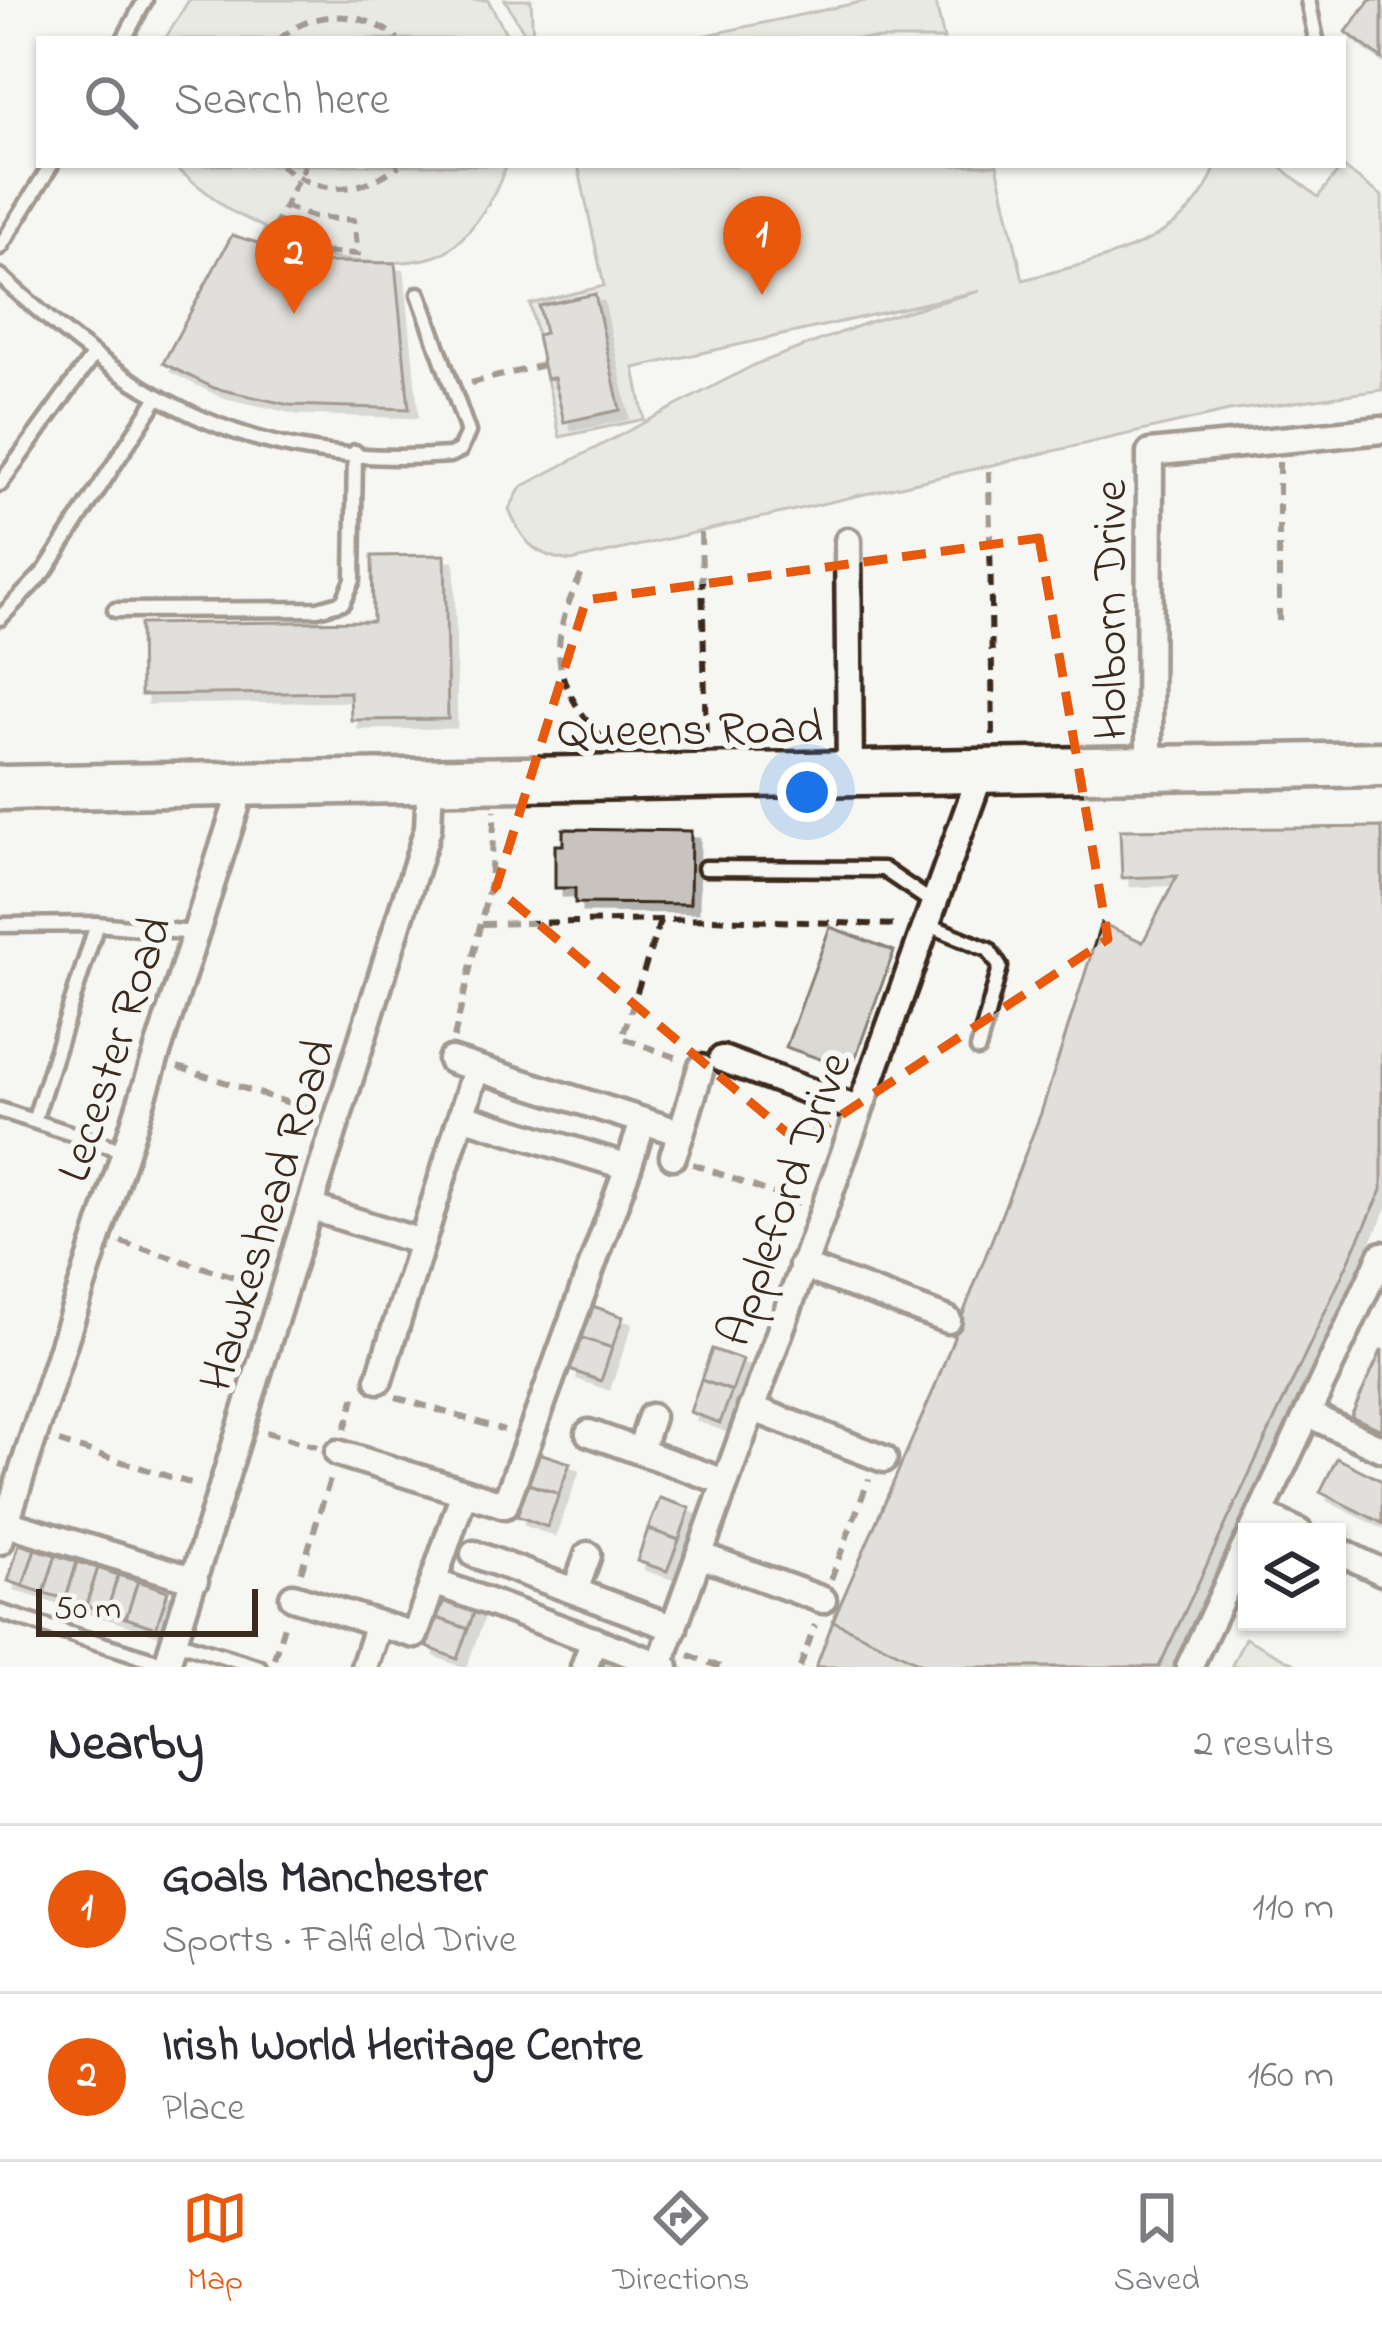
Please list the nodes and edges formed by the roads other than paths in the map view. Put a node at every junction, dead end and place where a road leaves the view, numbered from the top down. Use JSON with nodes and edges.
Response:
{"nodes":[{"id":1,"x":145,"y":0,"type":"edge"},
{"id":2,"x":1308,"y":0,"type":"edge"},
{"id":3,"x":126,"y":36,"type":"edge"},
{"id":4,"x":1315,"y":36,"type":"edge"},
{"id":5,"x":49,"y":168,"type":"edge"},
{"id":6,"x":0,"y":247,"type":"edge"},
{"id":7,"x":0,"y":276,"type":"edge"},
{"id":8,"x":419,"y":294,"type":"dead end"},
{"id":9,"x":92,"y":357,"type":"junction"},
{"id":10,"x":156,"y":400,"type":"junction"},
{"id":11,"x":1382,"y":430,"type":"edge"},
{"id":12,"x":355,"y":452,"type":"junction"},
{"id":13,"x":0,"y":484,"type":"edge"},
{"id":14,"x":848,"y":541,"type":"dead end"},
{"id":15,"x":0,"y":592,"type":"edge"},
{"id":16,"x":12,"y":604,"type":"junction"},
{"id":17,"x":115,"y":610,"type":"dead end"},
{"id":18,"x":0,"y":618,"type":"edge"},
{"id":19,"x":988,"y":755,"type":"junction"},
{"id":20,"x":1382,"y":764,"type":"edge"},
{"id":21,"x":1149,"y":767,"type":"junction"},
{"id":22,"x":850,"y":775,"type":"junction"},
{"id":23,"x":430,"y":783,"type":"junction"},
{"id":24,"x":235,"y":787,"type":"junction"},
{"id":25,"x":0,"y":788,"type":"edge"},
{"id":26,"x":705,"y":868,"type":"dead end"},
{"id":27,"x":928,"y":920,"type":"junction"},
{"id":28,"x":97,"y":924,"type":"junction"},
{"id":29,"x":0,"y":926,"type":"edge"},
{"id":30,"x":194,"y":933,"type":"junction"},
{"id":31,"x":978,"y":1049,"type":"dead end"},
{"id":32,"x":451,"y":1060,"type":"road end"},
{"id":33,"x":472,"y":1082,"type":"dead end"},
{"id":34,"x":857,"y":1109,"type":"junction"},
{"id":35,"x":0,"y":1110,"type":"edge"},
{"id":36,"x":462,"y":1116,"type":"junction"},
{"id":37,"x":34,"y":1121,"type":"junction"},
{"id":38,"x":643,"y":1122,"type":"junction"},
{"id":39,"x":122,"y":1150,"type":"junction"},
{"id":40,"x":624,"y":1166,"type":"junction"},
{"id":41,"x":310,"y":1207,"type":"junction"},
{"id":42,"x":421,"y":1242,"type":"junction"},
{"id":43,"x":1382,"y":1255,"type":"edge"},
{"id":44,"x":802,"y":1266,"type":"junction"},
{"id":45,"x":948,"y":1320,"type":"dead end"},
{"id":46,"x":380,"y":1380,"type":"dead end"},
{"id":47,"x":752,"y":1408,"type":"junction"},
{"id":48,"x":1307,"y":1414,"type":"junction"},
{"id":49,"x":651,"y":1417,"type":"dead end"},
{"id":50,"x":590,"y":1433,"type":"dead end"},
{"id":51,"x":1382,"y":1450,"type":"edge"},
{"id":52,"x":640,"y":1451,"type":"junction"},
{"id":53,"x":338,"y":1453,"type":"road end"},
{"id":54,"x":881,"y":1458,"type":"road end"},
{"id":55,"x":725,"y":1482,"type":"junction"},
{"id":56,"x":464,"y":1492,"type":"junction"},
{"id":57,"x":1257,"y":1523,"type":"edge"},
{"id":58,"x":3,"y":1532,"type":"edge"},
{"id":59,"x":474,"y":1554,"type":"dead end"},
{"id":60,"x":1346,"y":1554,"type":"edge"},
{"id":61,"x":588,"y":1555,"type":"dead end"},
{"id":62,"x":699,"y":1555,"type":"junction"},
{"id":63,"x":1238,"y":1562,"type":"edge"},
{"id":64,"x":1382,"y":1572,"type":"edge"},
{"id":65,"x":195,"y":1580,"type":"junction"},
{"id":66,"x":434,"y":1582,"type":"junction"},
{"id":67,"x":575,"y":1591,"type":"junction"},
{"id":68,"x":293,"y":1597,"type":"road end"},
{"id":69,"x":823,"y":1600,"type":"road end"},
{"id":70,"x":0,"y":1612,"type":"edge"},
{"id":71,"x":378,"y":1624,"type":"junction"},
{"id":72,"x":674,"y":1628,"type":"junction"},
{"id":73,"x":594,"y":1640,"type":"junction"},
{"id":74,"x":170,"y":1657,"type":"edge"},
{"id":75,"x":664,"y":1662,"type":"edge"},
{"id":76,"x":259,"y":1667,"type":"edge"},
{"id":77,"x":364,"y":1667,"type":"edge"},
{"id":78,"x":584,"y":1667,"type":"edge"},
{"id":79,"x":1189,"y":1667,"type":"edge"}],
"edges":[{"from":1,"to":3,"type":"lane"},
{"from":2,"to":4,"type":"lane"},
{"from":5,"to":6,"type":"lane"},
{"from":7,"to":9,"type":"lane"},
{"from":8,"to":12,"type":"lane"},
{"from":9,"to":10,"type":"lane"},
{"from":9,"to":13,"type":"lane"},
{"from":10,"to":12,"type":"lane"},
{"from":10,"to":16,"type":"lane"},
{"from":11,"to":21,"type":"street","name":"Holborn Drive"},
{"from":12,"to":17,"type":"lane"},
{"from":14,"to":22,"type":"street"},
{"from":15,"to":16,"type":"lane"},
{"from":16,"to":18,"type":"lane"},
{"from":19,"to":21,"type":"highway","name":"Queens Road"},
{"from":19,"to":22,"type":"highway","name":"Queens Road"},
{"from":19,"to":27,"type":"street","name":"Appleford Drive"},
{"from":20,"to":21,"type":"highway","name":"Queens Road"},
{"from":22,"to":23,"type":"highway","name":"Queens Road"},
{"from":23,"to":24,"type":"highway","name":"Queens Road"},
{"from":23,"to":41,"type":"street","name":"Hawkeshead Road"},
{"from":24,"to":25,"type":"highway","name":"Queens Road"},
{"from":24,"to":30,"type":"street","name":"Lecester Road"},
{"from":26,"to":27,"type":"lane"},
{"from":27,"to":31,"type":"lane"},
{"from":27,"to":34,"type":"street","name":"Appleford Drive"},
{"from":28,"to":29,"type":"lane"},
{"from":28,"to":30,"type":"lane"},
{"from":28,"to":37,"type":"lane"},
{"from":30,"to":39,"type":"street","name":"Lecester Road"},
{"from":32,"to":38,"type":"street"},
{"from":33,"to":36,"type":"street"},
{"from":34,"to":38,"type":"street"},
{"from":34,"to":44,"type":"street","name":"Appleford Drive"},
{"from":35,"to":37,"type":"lane"},
{"from":36,"to":40,"type":"street"},
{"from":36,"to":42,"type":"street"},
{"from":37,"to":39,"type":"lane"},
{"from":38,"to":40,"type":"street"},
{"from":39,"to":58,"type":"street","name":"Lecester Road"},
{"from":40,"to":56,"type":"street"},
{"from":41,"to":42,"type":"street"},
{"from":41,"to":65,"type":"street","name":"Hawkeshead Road"},
{"from":42,"to":46,"type":"street"},
{"from":43,"to":48,"type":"street"},
{"from":44,"to":45,"type":"street"},
{"from":44,"to":47,"type":"street","name":"Appleford Drive"},
{"from":47,"to":54,"type":"street"},
{"from":47,"to":55,"type":"street","name":"Appleford Drive"},
{"from":48,"to":51,"type":"street"},
{"from":48,"to":57,"type":"street"},
{"from":49,"to":52,"type":"street"},
{"from":50,"to":52,"type":"street"},
{"from":52,"to":55,"type":"street"},
{"from":53,"to":56,"type":"street"},
{"from":55,"to":62,"type":"street","name":"Appleford Drive"},
{"from":56,"to":66,"type":"street"},
{"from":58,"to":65,"type":"street"},
{"from":59,"to":67,"type":"street"},
{"from":60,"to":64,"type":"street"},
{"from":61,"to":67,"type":"street"},
{"from":62,"to":69,"type":"street"},
{"from":62,"to":72,"type":"street","name":"Appleford Drive"},
{"from":63,"to":79,"type":"street"},
{"from":65,"to":74,"type":"street","name":"Hawkeshead Road"},
{"from":66,"to":71,"type":"street"},
{"from":66,"to":73,"type":"street"},
{"from":67,"to":72,"type":"street"},
{"from":68,"to":71,"type":"street"},
{"from":70,"to":74,"type":"lane"},
{"from":71,"to":77,"type":"street"},
{"from":72,"to":75,"type":"street","name":"Appleford Drive"},
{"from":73,"to":75,"type":"street"},
{"from":73,"to":78,"type":"street"},
{"from":74,"to":76,"type":"lane"}]}
